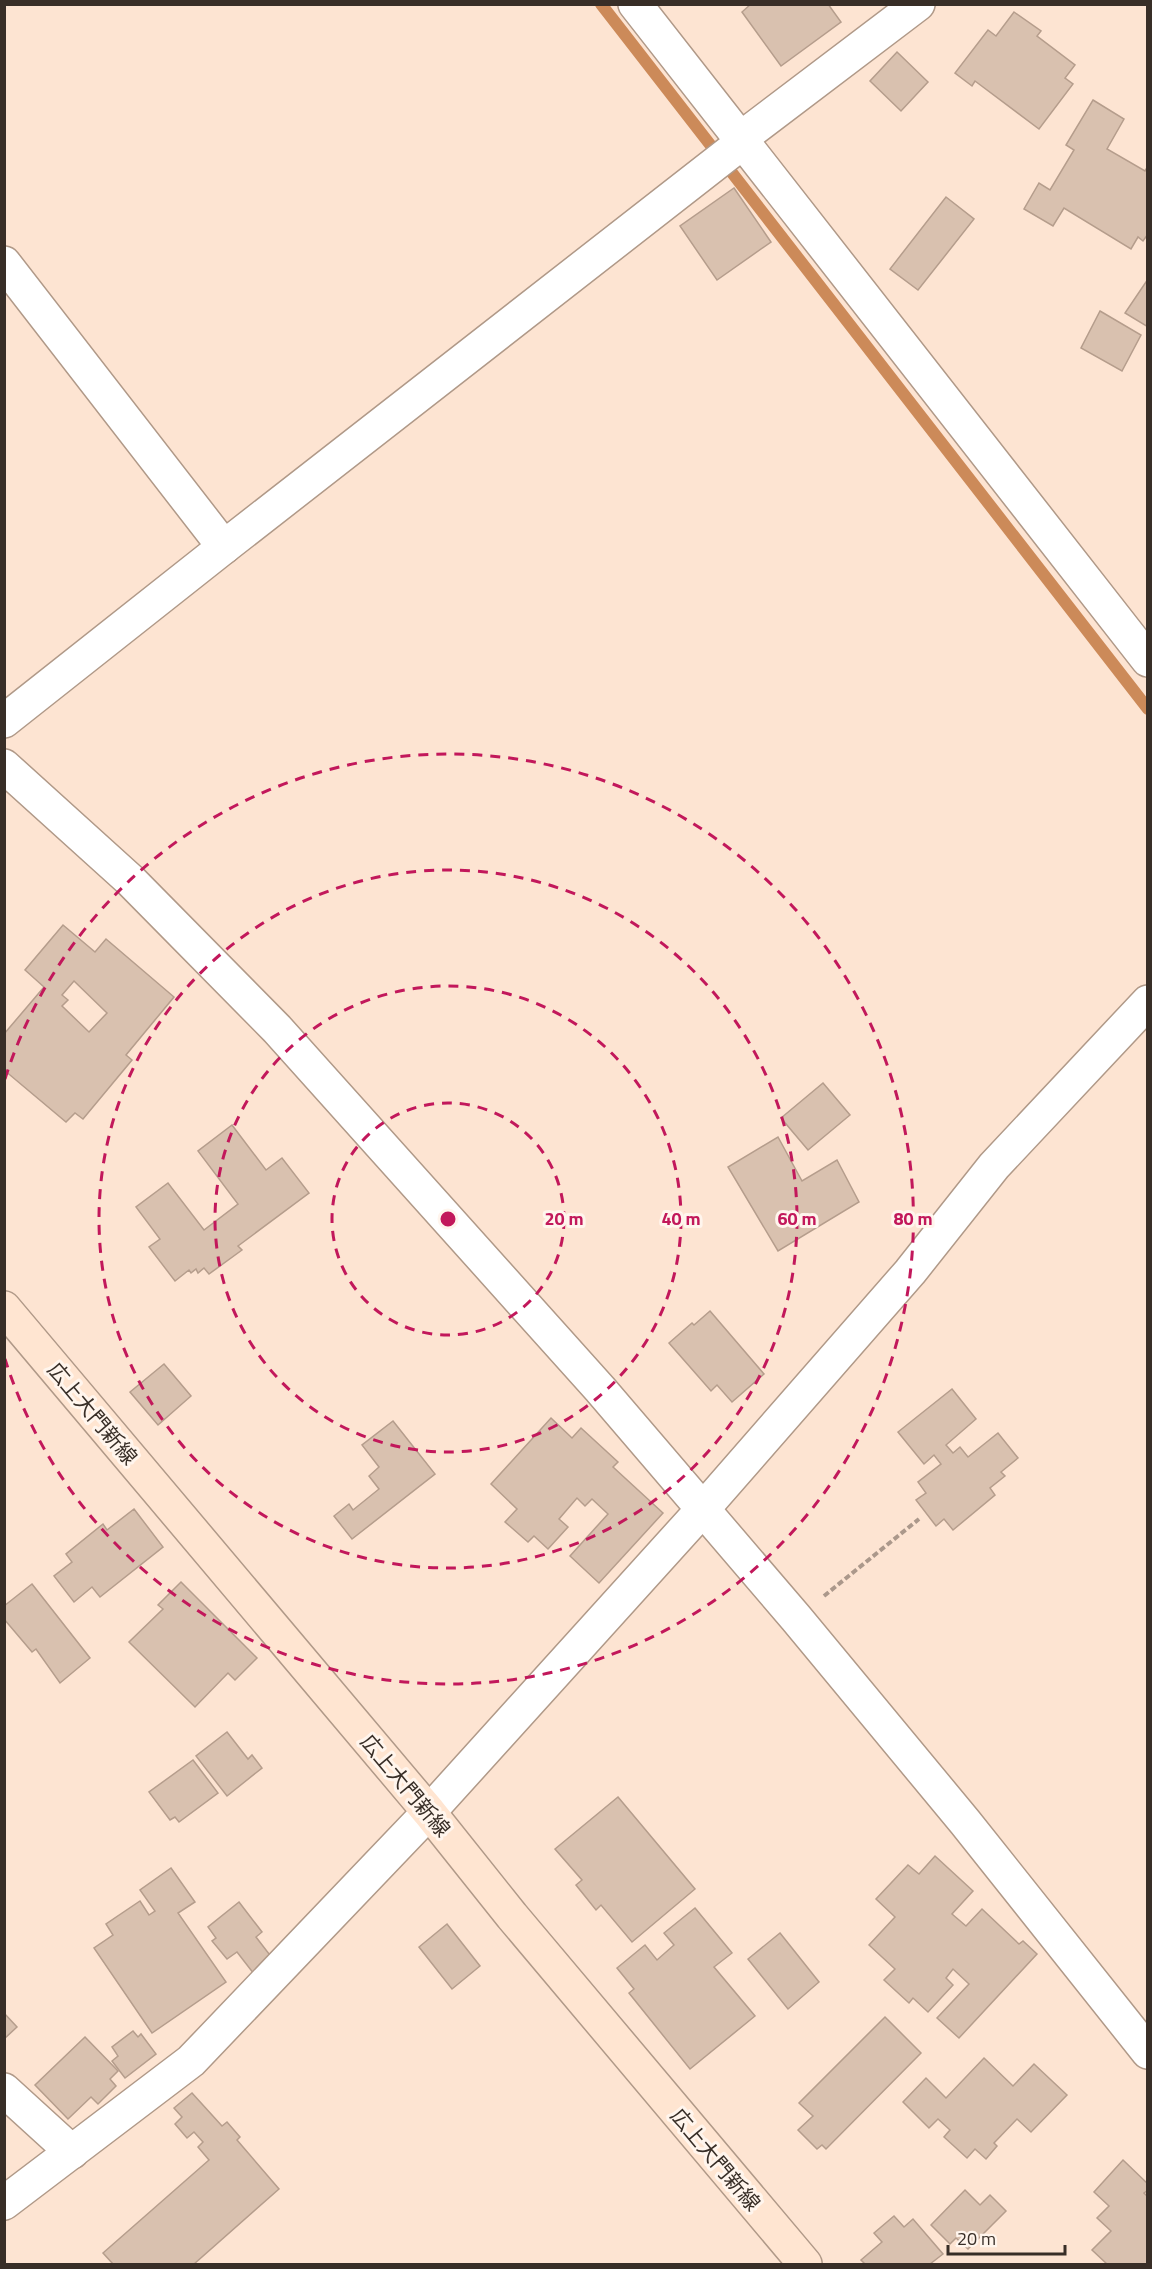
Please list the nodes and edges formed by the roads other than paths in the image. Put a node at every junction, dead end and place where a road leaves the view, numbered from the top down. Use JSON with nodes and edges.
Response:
{"nodes":[{"id":1,"x":636,"y":4,"type":"edge"},
{"id":2,"x":918,"y":4,"type":"edge"},
{"id":3,"x":742,"y":141,"type":"junction"},
{"id":4,"x":4,"y":263,"type":"edge"},
{"id":5,"x":224,"y":547,"type":"junction"},
{"id":6,"x":1148,"y":660,"type":"edge"},
{"id":7,"x":4,"y":721,"type":"edge"},
{"id":8,"x":4,"y":766,"type":"edge"},
{"id":9,"x":1148,"y":1002,"type":"edge"},
{"id":10,"x":4,"y":1308,"type":"edge"},
{"id":11,"x":703,"y":1509,"type":"junction"},
{"id":12,"x":429,"y":1812,"type":"junction"},
{"id":13,"x":1148,"y":2052,"type":"edge"},
{"id":14,"x":4,"y":2090,"type":"edge"},
{"id":15,"x":72,"y":2152,"type":"junction"},
{"id":16,"x":4,"y":2203,"type":"edge"},
{"id":17,"x":805,"y":2265,"type":"edge"}],
"edges":[{"from":1,"to":3,"type":"street"},
{"from":2,"to":3,"type":"street"},
{"from":3,"to":5,"type":"street"},
{"from":3,"to":6,"type":"street"},
{"from":4,"to":5,"type":"street"},
{"from":5,"to":7,"type":"street"},
{"from":8,"to":11,"type":"street"},
{"from":9,"to":11,"type":"street"},
{"from":10,"to":12,"type":"main road","name":"広上大門新線"},
{"from":11,"to":12,"type":"street"},
{"from":11,"to":13,"type":"street"},
{"from":12,"to":15,"type":"street"},
{"from":12,"to":17,"type":"main road","name":"広上大門新線"},
{"from":14,"to":15,"type":"street"},
{"from":15,"to":16,"type":"street"}]}
